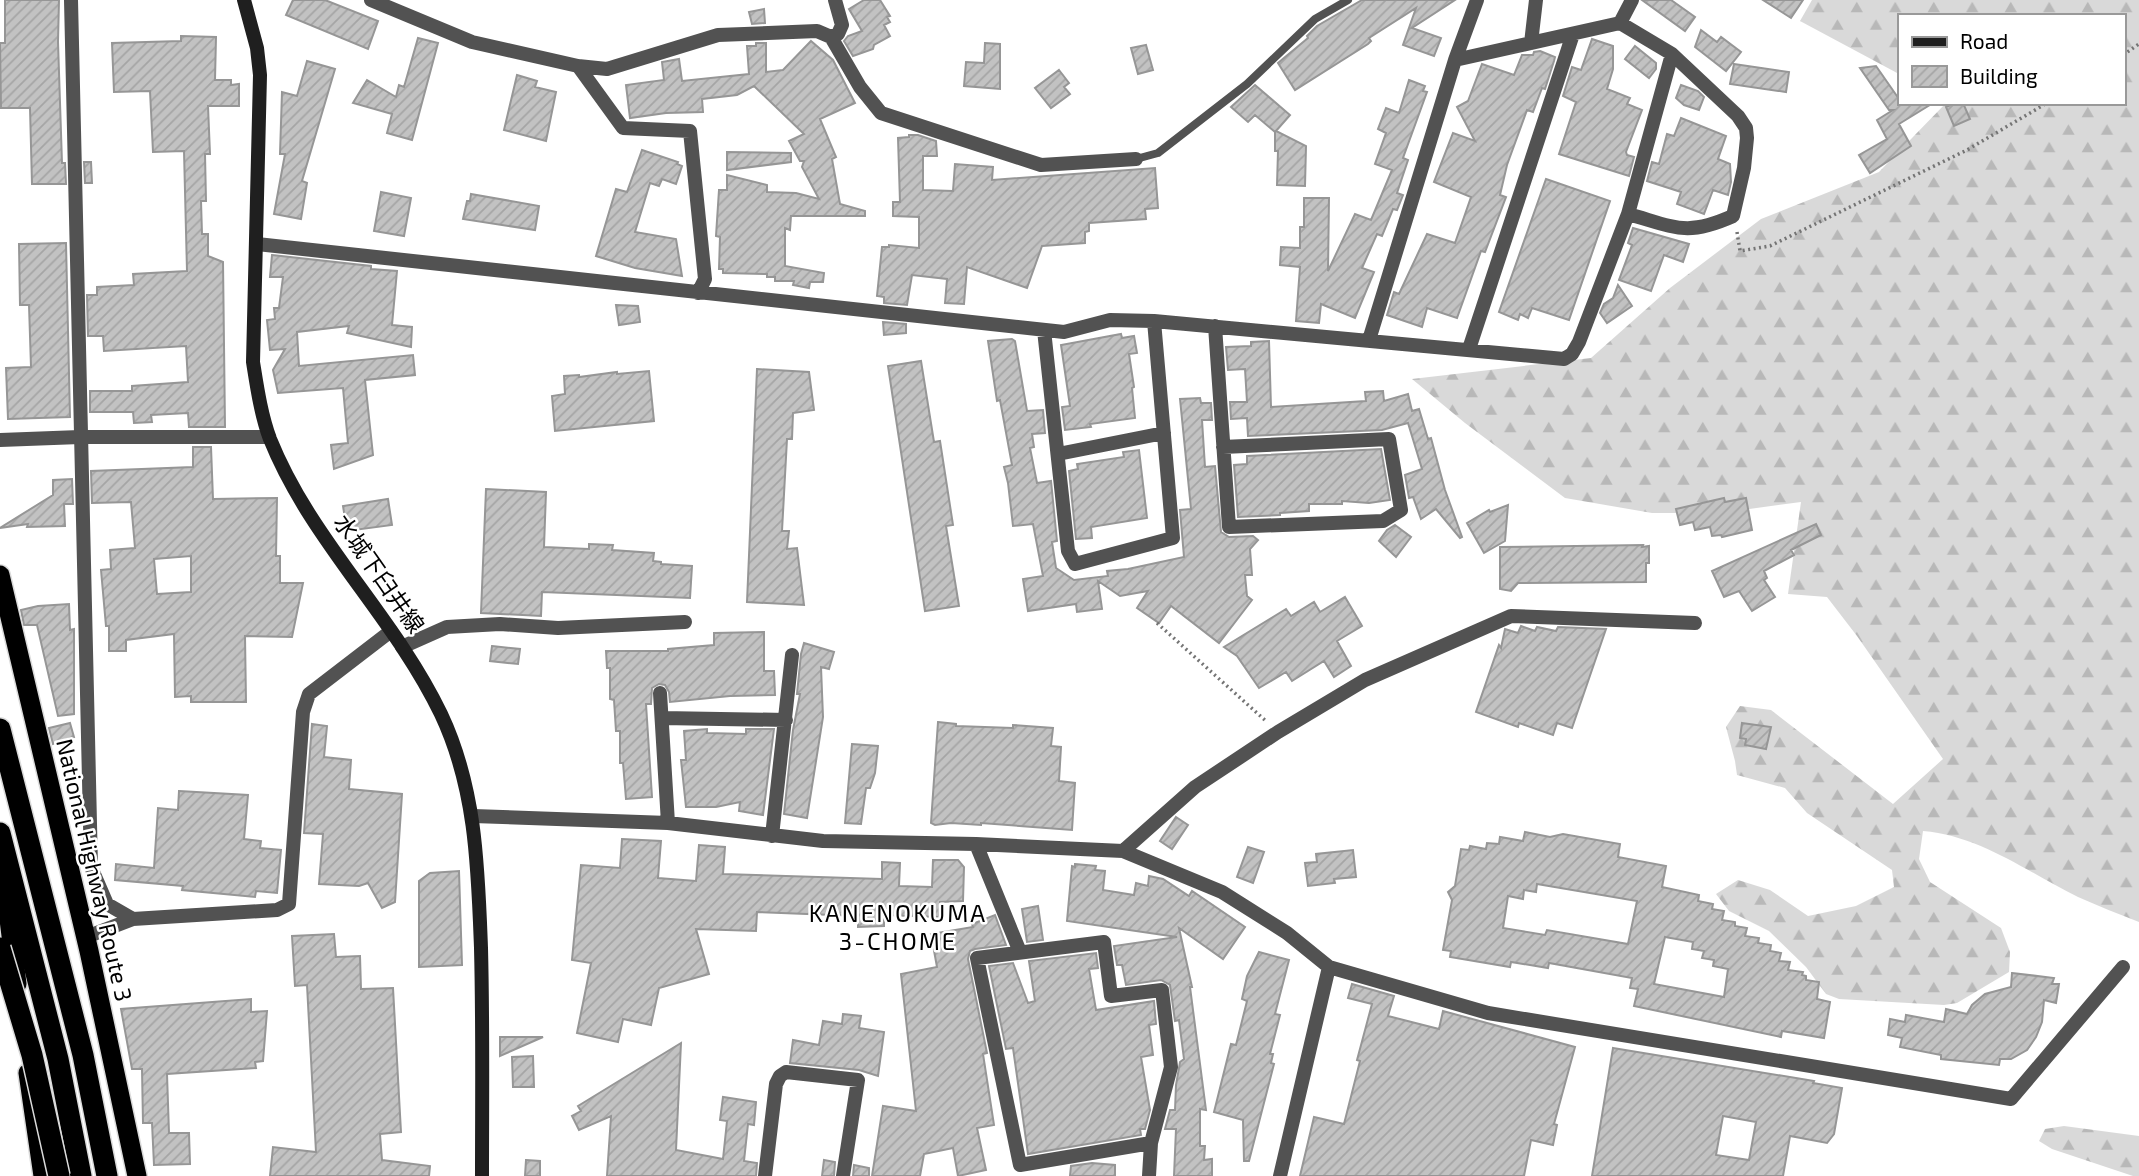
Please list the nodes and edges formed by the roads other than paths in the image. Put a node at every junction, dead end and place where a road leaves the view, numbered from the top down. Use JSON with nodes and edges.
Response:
{"nodes":[{"id":1,"x":71,"y":0,"type":"edge"},
{"id":2,"x":244,"y":0,"type":"edge"},
{"id":3,"x":371,"y":0,"type":"edge"},
{"id":4,"x":835,"y":0,"type":"edge"},
{"id":5,"x":1348,"y":0,"type":"edge"},
{"id":6,"x":1477,"y":0,"type":"edge"},
{"id":7,"x":1536,"y":0,"type":"edge"},
{"id":8,"x":1632,"y":0,"type":"edge"},
{"id":9,"x":1620,"y":23,"type":"junction"},
{"id":10,"x":1573,"y":34,"type":"junction"},
{"id":11,"x":831,"y":37,"type":"junction"},
{"id":12,"x":1531,"y":43,"type":"junction"},
{"id":13,"x":1672,"y":54,"type":"junction"},
{"id":14,"x":1455,"y":60,"type":"junction"},
{"id":15,"x":578,"y":66,"type":"junction"},
{"id":16,"x":1136,"y":159,"type":"joint"},
{"id":17,"x":1628,"y":214,"type":"junction"},
{"id":18,"x":257,"y":244,"type":"junction"},
{"id":19,"x":698,"y":293,"type":"junction"},
{"id":20,"x":1154,"y":321,"type":"junction"},
{"id":21,"x":1215,"y":326,"type":"junction"},
{"id":22,"x":1044,"y":330,"type":"junction"},
{"id":23,"x":1369,"y":340,"type":"junction"},
{"id":24,"x":1469,"y":349,"type":"junction"},
{"id":25,"x":1164,"y":433,"type":"junction"},
{"id":26,"x":80,"y":437,"type":"junction"},
{"id":27,"x":269,"y":437,"type":"junction"},
{"id":28,"x":0,"y":440,"type":"edge"},
{"id":29,"x":1223,"y":447,"type":"junction"},
{"id":30,"x":1058,"y":454,"type":"junction"},
{"id":31,"x":0,"y":575,"type":"edge"},
{"id":32,"x":685,"y":622,"type":"dead end"},
{"id":33,"x":1695,"y":623,"type":"dead end"},
{"id":34,"x":391,"y":631,"type":"junction"},
{"id":35,"x":402,"y":647,"type":"junction"},
{"id":36,"x":792,"y":655,"type":"dead end"},
{"id":37,"x":660,"y":693,"type":"dead end"},
{"id":38,"x":662,"y":718,"type":"junction"},
{"id":39,"x":786,"y":720,"type":"junction"},
{"id":40,"x":0,"y":729,"type":"edge"},
{"id":41,"x":473,"y":816,"type":"junction"},
{"id":42,"x":668,"y":822,"type":"junction"},
{"id":43,"x":0,"y":833,"type":"edge"},
{"id":44,"x":772,"y":836,"type":"junction"},
{"id":45,"x":975,"y":844,"type":"junction"},
{"id":46,"x":0,"y":848,"type":"edge"},
{"id":47,"x":1123,"y":851,"type":"junction"},
{"id":48,"x":133,"y":919,"type":"junction"},
{"id":49,"x":86,"y":937,"type":"junction"},
{"id":50,"x":0,"y":948,"type":"edge"},
{"id":51,"x":1020,"y":952,"type":"junction"},
{"id":52,"x":1329,"y":967,"type":"junction"},
{"id":53,"x":2123,"y":967,"type":"dead end"},
{"id":54,"x":1151,"y":1143,"type":"junction"},
{"id":55,"x":43,"y":1176,"type":"edge"},
{"id":56,"x":59,"y":1176,"type":"edge"},
{"id":57,"x":81,"y":1176,"type":"edge"},
{"id":58,"x":107,"y":1176,"type":"edge"},
{"id":59,"x":137,"y":1176,"type":"edge"},
{"id":60,"x":482,"y":1176,"type":"edge"},
{"id":61,"x":765,"y":1176,"type":"edge"},
{"id":62,"x":843,"y":1176,"type":"edge"},
{"id":63,"x":1149,"y":1176,"type":"edge"},
{"id":64,"x":1280,"y":1176,"type":"edge"}],
"edges":[{"from":1,"to":26,"type":"street"},
{"from":2,"to":18,"type":"main road","name":"水城下臼井線"},
{"from":3,"to":15,"type":"street"},
{"from":4,"to":11,"type":"street"},
{"from":5,"to":16,"type":"lane"},
{"from":6,"to":14,"type":"street"},
{"from":7,"to":12,"type":"street"},
{"from":8,"to":9,"type":"street"},
{"from":9,"to":10,"type":"street"},
{"from":9,"to":13,"type":"street"},
{"from":10,"to":12,"type":"street"},
{"from":10,"to":24,"type":"street"},
{"from":11,"to":15,"type":"street"},
{"from":11,"to":16,"type":"street"},
{"from":12,"to":14,"type":"street"},
{"from":13,"to":17,"type":"street"},
{"from":13,"to":17,"type":"street"},
{"from":14,"to":23,"type":"street"},
{"from":15,"to":19,"type":"street"},
{"from":17,"to":24,"type":"street"},
{"from":18,"to":19,"type":"street"},
{"from":18,"to":27,"type":"main road","name":"水城下臼井線"},
{"from":19,"to":22,"type":"street"},
{"from":20,"to":21,"type":"street"},
{"from":20,"to":22,"type":"street"},
{"from":20,"to":25,"type":"street"},
{"from":21,"to":23,"type":"street"},
{"from":21,"to":29,"type":"street"},
{"from":22,"to":30,"type":"street"},
{"from":23,"to":24,"type":"street"},
{"from":25,"to":30,"type":"street"},
{"from":25,"to":30,"type":"street"},
{"from":26,"to":27,"type":"street"},
{"from":26,"to":28,"type":"street"},
{"from":26,"to":48,"type":"street"},
{"from":27,"to":34,"type":"main road","name":"水城下臼井線"},
{"from":29,"to":29,"type":"street"},
{"from":31,"to":49,"type":"highway","name":"National Highway Route 3"},
{"from":32,"to":35,"type":"street"},
{"from":33,"to":47,"type":"street"},
{"from":34,"to":35,"type":"main road","name":"水城下臼井線"},
{"from":34,"to":48,"type":"street"},
{"from":35,"to":41,"type":"main road","name":"水城下臼井線"},
{"from":36,"to":39,"type":"street"},
{"from":37,"to":38,"type":"street"},
{"from":38,"to":39,"type":"street"},
{"from":38,"to":42,"type":"street"},
{"from":39,"to":44,"type":"street"},
{"from":40,"to":58,"type":"highway"},
{"from":41,"to":42,"type":"street"},
{"from":41,"to":60,"type":"main road","name":"水城下臼井線"},
{"from":42,"to":44,"type":"street"},
{"from":43,"to":57,"type":"highway"},
{"from":44,"to":45,"type":"street"},
{"from":45,"to":47,"type":"street"},
{"from":45,"to":51,"type":"street"},
{"from":46,"to":55,"type":"highway"},
{"from":47,"to":52,"type":"street"},
{"from":48,"to":49,"type":"street"},
{"from":49,"to":59,"type":"highway","name":"National Highway Route 3"},
{"from":50,"to":56,"type":"highway","bridge":true},
{"from":51,"to":54,"type":"street"},
{"from":51,"to":54,"type":"street"},
{"from":52,"to":53,"type":"street"},
{"from":52,"to":64,"type":"street"},
{"from":54,"to":63,"type":"street"},
{"from":61,"to":62,"type":"street"}]}
